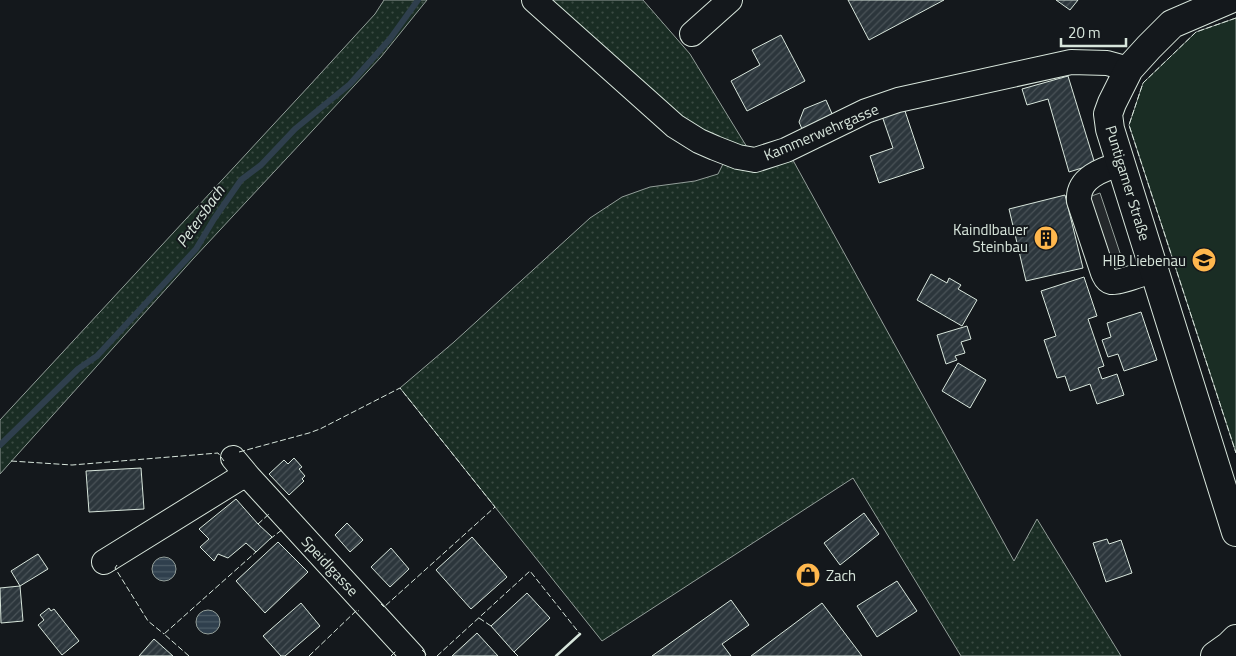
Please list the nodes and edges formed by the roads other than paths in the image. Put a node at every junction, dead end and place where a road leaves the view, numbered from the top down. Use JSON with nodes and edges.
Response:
{"nodes":[{"id":1,"x":534,"y":0,"type":"edge"},
{"id":2,"x":730,"y":0,"type":"edge"},
{"id":3,"x":1228,"y":0,"type":"edge"},
{"id":4,"x":692,"y":34,"type":"dead end"},
{"id":5,"x":1129,"y":69,"type":"junction"},
{"id":6,"x":1121,"y":164,"type":"junction"},
{"id":7,"x":1154,"y":270,"type":"junction"},
{"id":8,"x":233,"y":458,"type":"dead end"},
{"id":9,"x":248,"y":476,"type":"junction"},
{"id":10,"x":1236,"y":532,"type":"edge"},
{"id":11,"x":104,"y":562,"type":"dead end"},
{"id":12,"x":1236,"y":639,"type":"edge"},
{"id":13,"x":413,"y":656,"type":"edge"},
{"id":14,"x":1215,"y":656,"type":"edge"}],
"edges":[{"from":1,"to":5,"type":"street","name":"Kammerwehrgasse"},
{"from":2,"to":4,"type":"street"},
{"from":3,"to":5,"type":"main road","name":"Puntigamer Straße"},
{"from":5,"to":6,"type":"main road","name":"Puntigamer Straße"},
{"from":6,"to":7,"type":"main road","name":"Puntigamer Straße"},
{"from":6,"to":7,"type":"street"},
{"from":7,"to":10,"type":"main road","name":"Puntigamer Straße"},
{"from":8,"to":9,"type":"street","name":"Speidlgasse"},
{"from":9,"to":11,"type":"street"},
{"from":9,"to":13,"type":"street","name":"Speidlgasse"},
{"from":12,"to":14,"type":"main road"}]}
